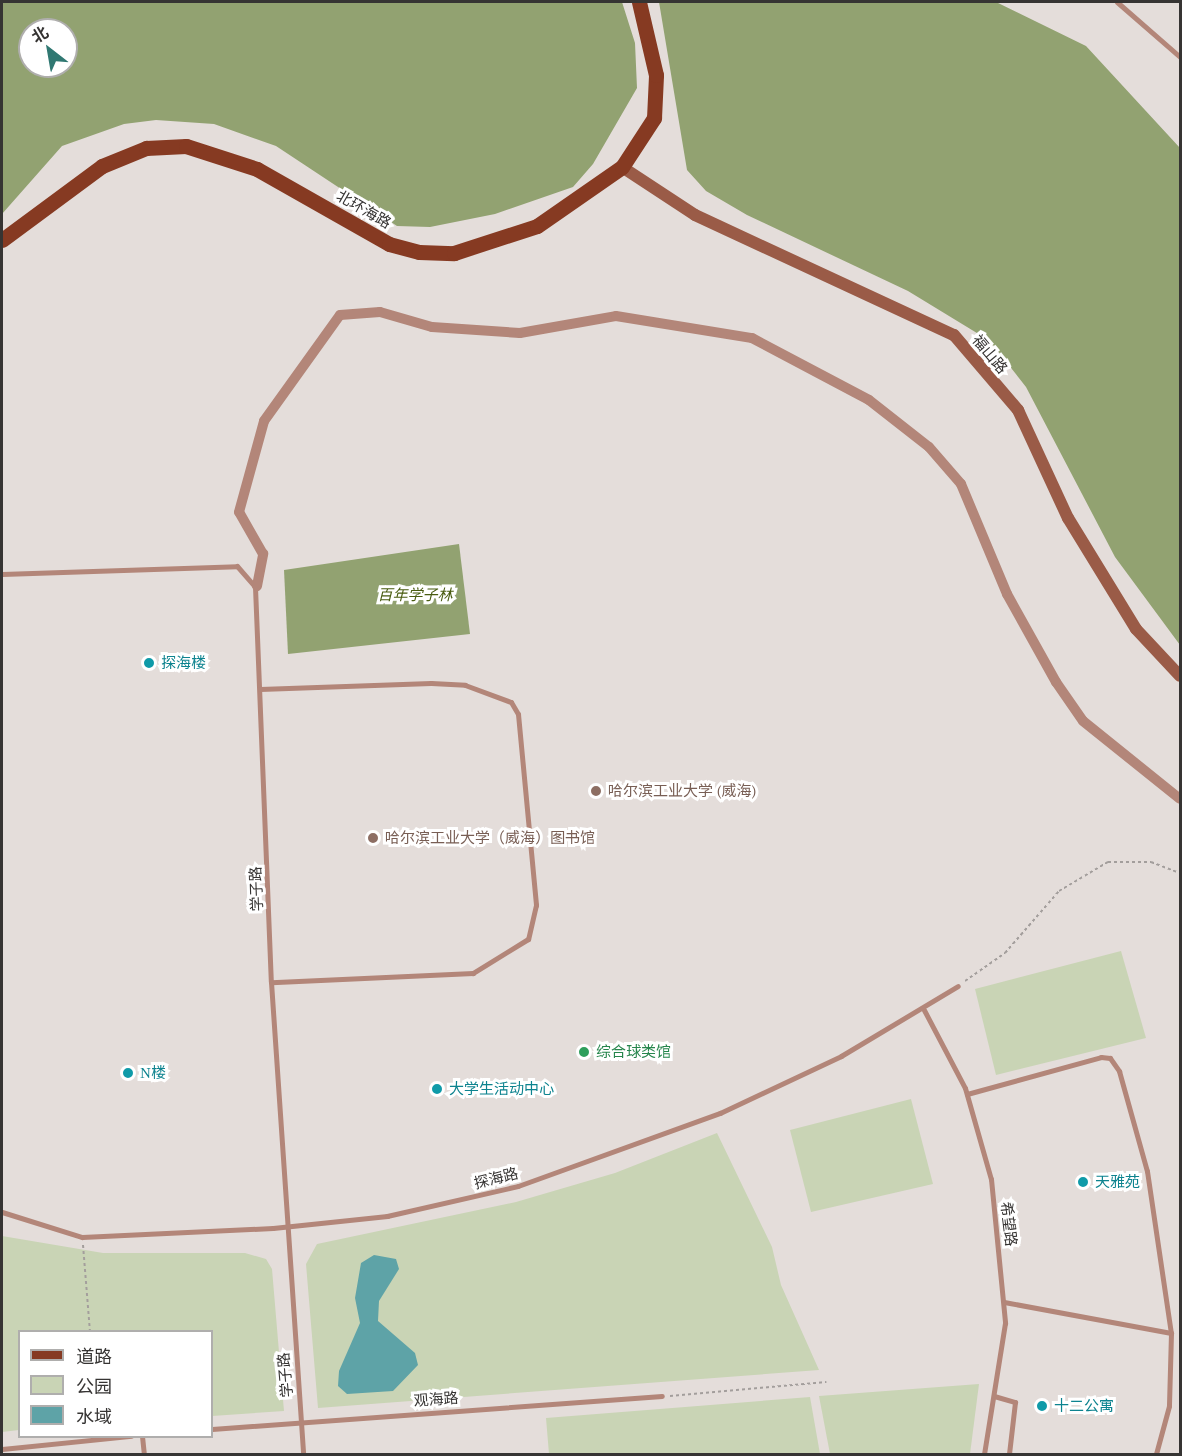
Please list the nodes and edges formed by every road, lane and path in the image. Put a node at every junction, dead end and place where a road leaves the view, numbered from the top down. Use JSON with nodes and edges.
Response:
{"nodes":[{"id":1,"x":639,"y":2,"type":"edge"},
{"id":2,"x":1117,"y":2,"type":"edge"},
{"id":3,"x":1180,"y":57,"type":"edge"},
{"id":4,"x":622,"y":167,"type":"junction"},
{"id":5,"x":2,"y":240,"type":"edge"},
{"id":6,"x":2,"y":574,"type":"edge"},
{"id":7,"x":258,"y":586,"type":"dead end"},
{"id":8,"x":1180,"y":676,"type":"edge"},
{"id":9,"x":260,"y":689,"type":"junction"},
{"id":10,"x":1180,"y":799,"type":"edge"},
{"id":11,"x":1180,"y":873,"type":"edge"},
{"id":12,"x":271,"y":982,"type":"junction"},
{"id":13,"x":958,"y":986,"type":"joint"},
{"id":14,"x":924,"y":1010,"type":"junction"},
{"id":15,"x":967,"y":1094,"type":"junction"},
{"id":16,"x":2,"y":1212,"type":"edge"},
{"id":17,"x":287,"y":1227,"type":"junction"},
{"id":18,"x":82,"y":1237,"type":"junction"},
{"id":19,"x":1004,"y":1302,"type":"junction"},
{"id":20,"x":90,"y":1330,"type":"edge"},
{"id":21,"x":1171,"y":1333,"type":"junction"},
{"id":22,"x":826,"y":1382,"type":"dead end"},
{"id":23,"x":662,"y":1396,"type":"joint"},
{"id":24,"x":994,"y":1396,"type":"junction"},
{"id":25,"x":302,"y":1420,"type":"junction"},
{"id":26,"x":213,"y":1429,"type":"edge"},
{"id":27,"x":120,"y":1438,"type":"edge"},
{"id":28,"x":142,"y":1438,"type":"edge"},
{"id":29,"x":2,"y":1449,"type":"edge"},
{"id":30,"x":144,"y":1455,"type":"edge"},
{"id":31,"x":303,"y":1455,"type":"edge"},
{"id":32,"x":984,"y":1455,"type":"edge"},
{"id":33,"x":1008,"y":1455,"type":"edge"},
{"id":34,"x":1156,"y":1455,"type":"edge"}],
"edges":[{"from":1,"to":4,"type":"main road","name":"北环海路"},
{"from":2,"to":3,"type":"lane"},
{"from":4,"to":5,"type":"main road","name":"北环海路"},
{"from":4,"to":8,"type":"main road","name":"福山路"},
{"from":6,"to":9,"type":"lane","name":"学子路"},
{"from":7,"to":10,"type":"street"},
{"from":9,"to":12,"type":"lane","name":"学子路"},
{"from":9,"to":12,"type":"lane"},
{"from":11,"to":13,"type":"path"},
{"from":12,"to":17,"type":"lane","name":"学子路"},
{"from":13,"to":14,"type":"lane","name":"探海路"},
{"from":14,"to":15,"type":"lane","name":"希望路"},
{"from":14,"to":17,"type":"lane","name":"探海路"},
{"from":15,"to":19,"type":"lane","name":"希望路"},
{"from":15,"to":21,"type":"lane"},
{"from":16,"to":18,"type":"lane","name":"探海路"},
{"from":17,"to":18,"type":"lane","name":"探海路"},
{"from":17,"to":25,"type":"lane","name":"学子路"},
{"from":18,"to":20,"type":"path"},
{"from":19,"to":21,"type":"lane"},
{"from":19,"to":24,"type":"lane","name":"希望路"},
{"from":21,"to":34,"type":"lane"},
{"from":22,"to":23,"type":"path"},
{"from":23,"to":25,"type":"lane","name":"观海路"},
{"from":24,"to":32,"type":"lane","name":"希望路"},
{"from":24,"to":33,"type":"lane"},
{"from":25,"to":26,"type":"lane","name":"观海路"},
{"from":25,"to":31,"type":"lane","name":"学子路"},
{"from":27,"to":29,"type":"lane"},
{"from":28,"to":30,"type":"lane"}]}
